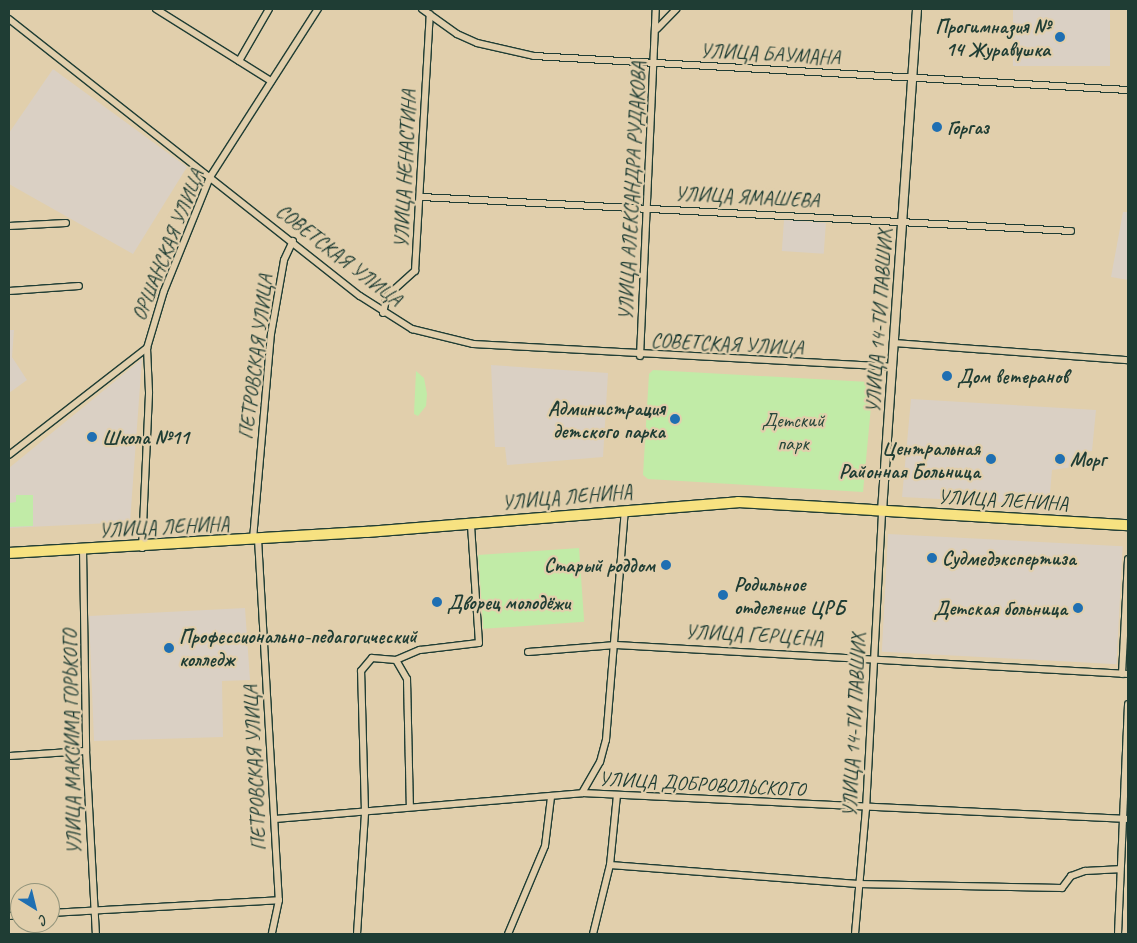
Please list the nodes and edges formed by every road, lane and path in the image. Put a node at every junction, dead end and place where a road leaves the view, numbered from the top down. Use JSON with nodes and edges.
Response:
{"nodes":[{"id":1,"x":156,"y":9,"type":"edge"},
{"id":2,"x":270,"y":9,"type":"edge"},
{"id":3,"x":318,"y":9,"type":"edge"},
{"id":4,"x":422,"y":9,"type":"edge"},
{"id":5,"x":656,"y":9,"type":"edge"},
{"id":6,"x":676,"y":9,"type":"edge"},
{"id":7,"x":916,"y":9,"type":"edge"},
{"id":8,"x":430,"y":14,"type":"junction"},
{"id":9,"x":9,"y":19,"type":"edge"},
{"id":10,"x":658,"y":29,"type":"junction"},
{"id":11,"x":239,"y":61,"type":"junction"},
{"id":12,"x":655,"y":64,"type":"junction"},
{"id":13,"x":913,"y":80,"type":"junction"},
{"id":14,"x":271,"y":82,"type":"junction"},
{"id":15,"x":1128,"y":90,"type":"edge"},
{"id":16,"x":210,"y":177,"type":"junction"},
{"id":17,"x":421,"y":197,"type":"junction"},
{"id":18,"x":647,"y":207,"type":"junction"},
{"id":19,"x":66,"y":223,"type":"dead end"},
{"id":20,"x":902,"y":223,"type":"junction"},
{"id":21,"x":9,"y":226,"type":"edge"},
{"id":22,"x":1071,"y":231,"type":"dead end"},
{"id":23,"x":294,"y":241,"type":"junction"},
{"id":24,"x":79,"y":286,"type":"dead end"},
{"id":25,"x":9,"y":292,"type":"edge"},
{"id":26,"x":383,"y":313,"type":"junction"},
{"id":27,"x":894,"y":343,"type":"junction"},
{"id":28,"x":147,"y":348,"type":"junction"},
{"id":29,"x":640,"y":356,"type":"junction"},
{"id":30,"x":1128,"y":360,"type":"edge"},
{"id":31,"x":892,"y":367,"type":"junction"},
{"id":32,"x":9,"y":454,"type":"edge"},
{"id":33,"x":625,"y":508,"type":"junction"},
{"id":34,"x":882,"y":511,"type":"junction"},
{"id":35,"x":471,"y":525,"type":"junction"},
{"id":36,"x":1128,"y":525,"type":"edge"},
{"id":37,"x":256,"y":539,"type":"junction"},
{"id":38,"x":142,"y":548,"type":"junction"},
{"id":39,"x":84,"y":549,"type":"junction"},
{"id":40,"x":9,"y":553,"type":"edge"},
{"id":41,"x":1128,"y":559,"type":"edge"},
{"id":42,"x":616,"y":645,"type":"junction"},
{"id":43,"x":528,"y":652,"type":"dead end"},
{"id":44,"x":874,"y":657,"type":"junction"},
{"id":45,"x":396,"y":660,"type":"junction"},
{"id":46,"x":1125,"y":674,"type":"edge"},
{"id":47,"x":1128,"y":704,"type":"edge"},
{"id":48,"x":86,"y":751,"type":"junction"},
{"id":49,"x":9,"y":756,"type":"edge"},
{"id":50,"x":582,"y":793,"type":"junction"},
{"id":51,"x":618,"y":795,"type":"junction"},
{"id":52,"x":551,"y":797,"type":"junction"},
{"id":53,"x":410,"y":807,"type":"junction"},
{"id":54,"x":866,"y":809,"type":"junction"},
{"id":55,"x":365,"y":812,"type":"junction"},
{"id":56,"x":1125,"y":819,"type":"edge"},
{"id":57,"x":275,"y":820,"type":"junction"},
{"id":58,"x":610,"y":865,"type":"junction"},
{"id":59,"x":1119,"y":869,"type":"junction"},
{"id":60,"x":858,"y":884,"type":"junction"},
{"id":61,"x":280,"y":900,"type":"junction"},
{"id":62,"x":94,"y":911,"type":"junction"},
{"id":63,"x":60,"y":913,"type":"edge"},
{"id":64,"x":96,"y":934,"type":"edge"},
{"id":65,"x":272,"y":934,"type":"edge"},
{"id":66,"x":357,"y":934,"type":"edge"},
{"id":67,"x":508,"y":934,"type":"edge"},
{"id":68,"x":593,"y":934,"type":"edge"},
{"id":69,"x":855,"y":934,"type":"edge"},
{"id":70,"x":1118,"y":934,"type":"edge"}],
"edges":[{"from":1,"to":11,"type":"street"},
{"from":2,"to":11,"type":"street"},
{"from":3,"to":14,"type":"street","name":"ОРШАНСКАЯ УЛИЦА"},
{"from":4,"to":8,"type":"street","name":"УЛИЦА БАУМАНА"},
{"from":5,"to":10,"type":"street","name":"УЛИЦА АЛЕКСАНДРА РУДАКОВА"},
{"from":6,"to":10,"type":"street"},
{"from":7,"to":13,"type":"street","name":"УЛИЦА 14-ТИ ПАВШИХ"},
{"from":8,"to":12,"type":"street","name":"УЛИЦА БАУМАНА"},
{"from":8,"to":17,"type":"street","name":"УЛИЦА НЕНАСТИНА"},
{"from":9,"to":16,"type":"street","name":"СОВЕТСКАЯ УЛИЦА"},
{"from":10,"to":12,"type":"street","name":"УЛИЦА АЛЕКСАНДРА РУДАКОВА"},
{"from":11,"to":14,"type":"street"},
{"from":12,"to":13,"type":"street","name":"УЛИЦА БАУМАНА"},
{"from":12,"to":18,"type":"street","name":"УЛИЦА АЛЕКСАНДРА РУДАКОВА"},
{"from":13,"to":15,"type":"street","name":"УЛИЦА БАУМАНА"},
{"from":13,"to":20,"type":"street","name":"УЛИЦА 14-ТИ ПАВШИХ"},
{"from":14,"to":16,"type":"street","name":"ОРШАНСКАЯ УЛИЦА"},
{"from":16,"to":23,"type":"street","name":"СОВЕТСКАЯ УЛИЦА"},
{"from":16,"to":28,"type":"street","name":"ОРШАНСКАЯ УЛИЦА"},
{"from":17,"to":18,"type":"street","name":"УЛИЦА ЯМАШЕВА"},
{"from":17,"to":26,"type":"street","name":"УЛИЦА НЕНАСТИНА"},
{"from":18,"to":20,"type":"street","name":"УЛИЦА ЯМАШЕВА"},
{"from":18,"to":29,"type":"street","name":"УЛИЦА АЛЕКСАНДРА РУДАКОВА"},
{"from":19,"to":21,"type":"street"},
{"from":20,"to":22,"type":"street","name":"УЛИЦА ЯМАШЕВА"},
{"from":20,"to":27,"type":"street","name":"УЛИЦА 14-ТИ ПАВШИХ"},
{"from":23,"to":26,"type":"street","name":"СОВЕТСКАЯ УЛИЦА"},
{"from":23,"to":37,"type":"street","name":"ПЕТРОВСКАЯ УЛИЦА"},
{"from":24,"to":25,"type":"street"},
{"from":26,"to":29,"type":"street","name":"СОВЕТСКАЯ УЛИЦА"},
{"from":27,"to":30,"type":"street"},
{"from":27,"to":31,"type":"street","name":"УЛИЦА 14-ТИ ПАВШИХ"},
{"from":28,"to":32,"type":"street","name":"ОРШАНСКАЯ УЛИЦА"},
{"from":28,"to":38,"type":"street"},
{"from":29,"to":31,"type":"street","name":"СОВЕТСКАЯ УЛИЦА"},
{"from":31,"to":34,"type":"street","name":"УЛИЦА 14-ТИ ПАВШИХ"},
{"from":33,"to":34,"type":"main road","name":"УЛИЦА ЛЕНИНА"},
{"from":33,"to":35,"type":"main road","name":"УЛИЦА ЛЕНИНА"},
{"from":33,"to":42,"type":"street"},
{"from":34,"to":36,"type":"main road","name":"УЛИЦА ЛЕНИНА"},
{"from":34,"to":44,"type":"street","name":"УЛИЦА 14-ТИ ПАВШИХ"},
{"from":35,"to":37,"type":"main road","name":"УЛИЦА ЛЕНИНА"},
{"from":35,"to":45,"type":"street"},
{"from":37,"to":38,"type":"main road","name":"УЛИЦА ЛЕНИНА"},
{"from":37,"to":57,"type":"street","name":"ПЕТРОВСКАЯ УЛИЦА"},
{"from":38,"to":39,"type":"main road","name":"УЛИЦА ЛЕНИНА"},
{"from":39,"to":40,"type":"main road","name":"УЛИЦА ЛЕНИНА"},
{"from":39,"to":48,"type":"street","name":"УЛИЦА МАКСИМА ГОРЬКОГО"},
{"from":41,"to":46,"type":"street"},
{"from":42,"to":43,"type":"street","name":"УЛИЦА ГЕРЦЕНА"},
{"from":42,"to":44,"type":"street","name":"УЛИЦА ГЕРЦЕНА"},
{"from":42,"to":50,"type":"street"},
{"from":44,"to":46,"type":"street","name":"УЛИЦА ГЕРЦЕНА"},
{"from":44,"to":54,"type":"street","name":"УЛИЦА 14-ТИ ПАВШИХ"},
{"from":45,"to":53,"type":"street"},
{"from":45,"to":55,"type":"street"},
{"from":47,"to":56,"type":"street"},
{"from":48,"to":49,"type":"street"},
{"from":48,"to":62,"type":"street","name":"УЛИЦА МАКСИМА ГОРЬКОГО"},
{"from":50,"to":51,"type":"street","name":"УЛИЦА ДОБРОВОЛЬСКОГО"},
{"from":50,"to":52,"type":"street","name":"УЛИЦА ДОБРОВОЛЬСКОГО"},
{"from":51,"to":54,"type":"street","name":"УЛИЦА ДОБРОВОЛЬСКОГО"},
{"from":51,"to":58,"type":"street"},
{"from":52,"to":53,"type":"street","name":"УЛИЦА ДОБРОВОЛЬСКОГО"},
{"from":52,"to":67,"type":"street"},
{"from":53,"to":55,"type":"street","name":"УЛИЦА ДОБРОВОЛЬСКОГО"},
{"from":54,"to":56,"type":"street","name":"УЛИЦА ДОБРОВОЛЬСКОГО"},
{"from":54,"to":60,"type":"street","name":"УЛИЦА 14-ТИ ПАВШИХ"},
{"from":55,"to":57,"type":"street","name":"УЛИЦА ДОБРОВОЛЬСКОГО"},
{"from":55,"to":66,"type":"street"},
{"from":56,"to":59,"type":"street"},
{"from":57,"to":61,"type":"street","name":"ПЕТРОВСКАЯ УЛИЦА"},
{"from":58,"to":60,"type":"street"},
{"from":58,"to":68,"type":"street"},
{"from":59,"to":60,"type":"street"},
{"from":59,"to":70,"type":"street"},
{"from":60,"to":69,"type":"street","name":"УЛИЦА 14-ТИ ПАВШИХ"},
{"from":61,"to":62,"type":"street"},
{"from":61,"to":65,"type":"street","name":"ПЕТРОВСКАЯ УЛИЦА"},
{"from":62,"to":63,"type":"street"},
{"from":62,"to":64,"type":"street","name":"УЛИЦА МАКСИМА ГОРЬКОГО"}]}
